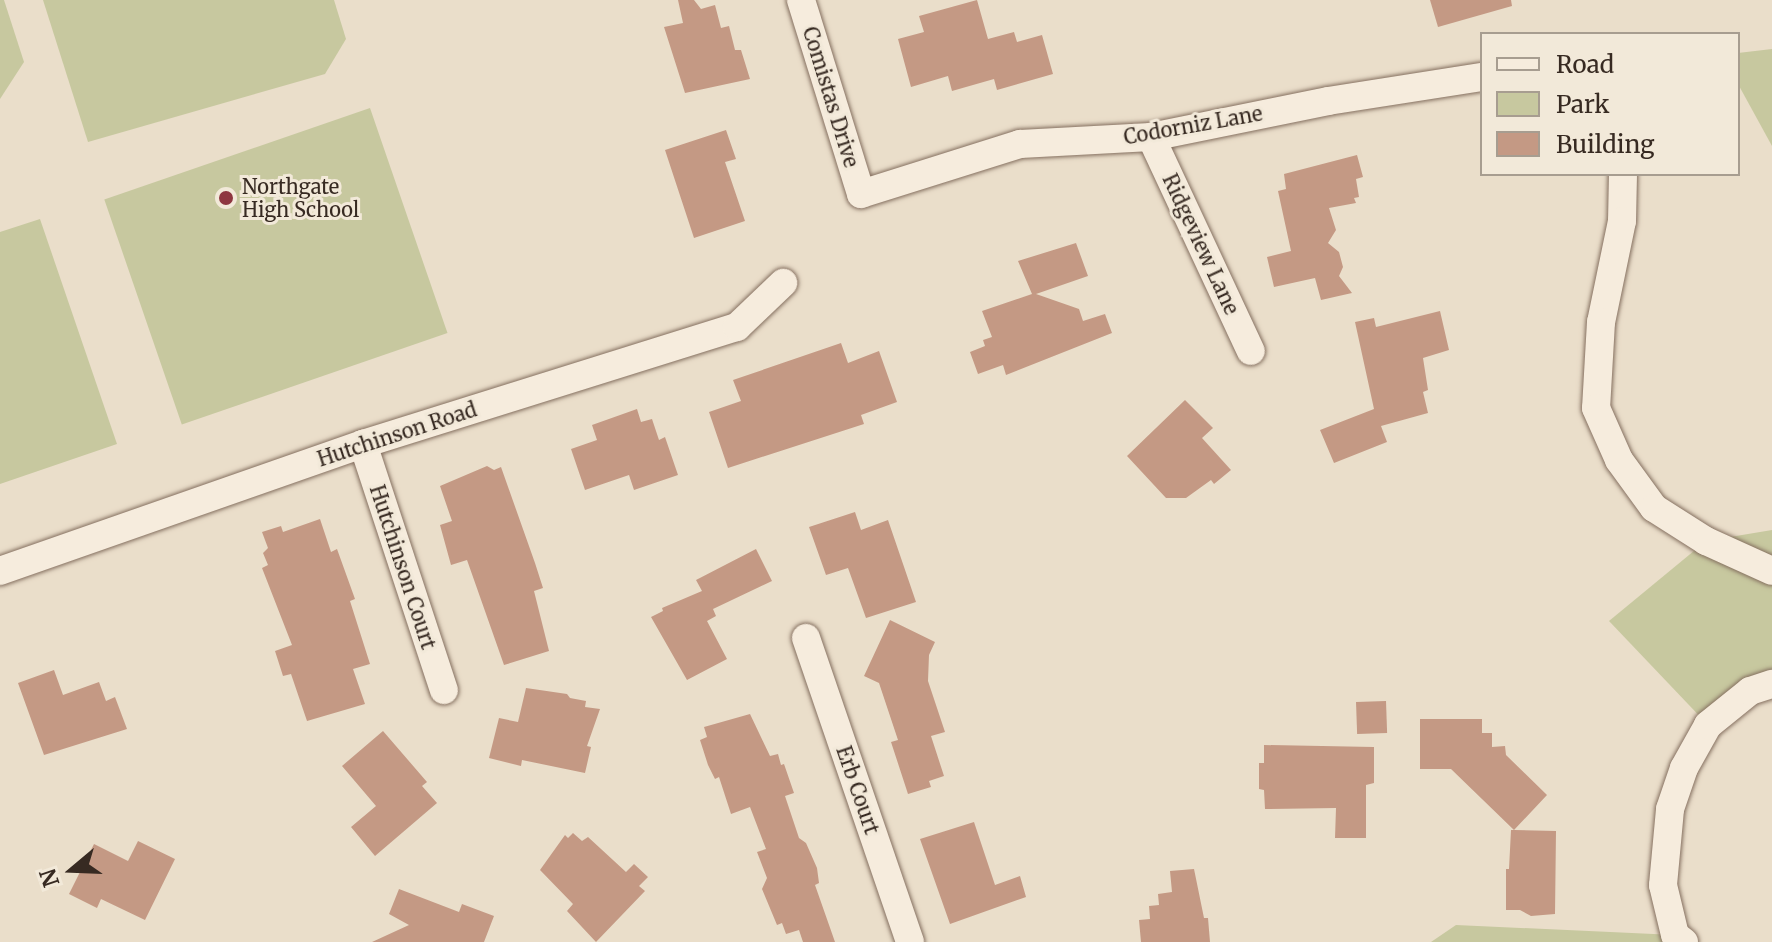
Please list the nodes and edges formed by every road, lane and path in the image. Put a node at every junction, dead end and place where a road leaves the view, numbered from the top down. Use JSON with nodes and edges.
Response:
{"nodes":[{"id":1,"x":801,"y":0,"type":"edge"},
{"id":2,"x":1480,"y":77,"type":"edge"},
{"id":3,"x":1151,"y":137,"type":"junction"},
{"id":4,"x":1623,"y":176,"type":"edge"},
{"id":5,"x":861,"y":194,"type":"joint"},
{"id":6,"x":783,"y":283,"type":"dead end"},
{"id":7,"x":1251,"y":351,"type":"dead end"},
{"id":8,"x":363,"y":444,"type":"junction"},
{"id":9,"x":0,"y":571,"type":"edge"},
{"id":10,"x":1772,"y":571,"type":"edge"},
{"id":11,"x":806,"y":638,"type":"dead end"},
{"id":12,"x":1772,"y":684,"type":"edge"},
{"id":13,"x":444,"y":690,"type":"dead end"},
{"id":14,"x":910,"y":942,"type":"edge"},
{"id":15,"x":1684,"y":942,"type":"edge"}],
"edges":[{"from":1,"to":5,"type":"street","name":"Comistas Drive"},
{"from":2,"to":3,"type":"street","name":"Codorniz Lane"},
{"from":3,"to":5,"type":"street","name":"Codorniz Lane"},
{"from":3,"to":7,"type":"street","name":"Ridgeview Lane"},
{"from":4,"to":10,"type":"street"},
{"from":6,"to":8,"type":"street","name":"Hutchinson Road"},
{"from":8,"to":9,"type":"street","name":"Hutchinson Road"},
{"from":8,"to":13,"type":"street","name":"Hutchinson Court"},
{"from":11,"to":14,"type":"street","name":"Erb Court"},
{"from":12,"to":15,"type":"street"}]}
